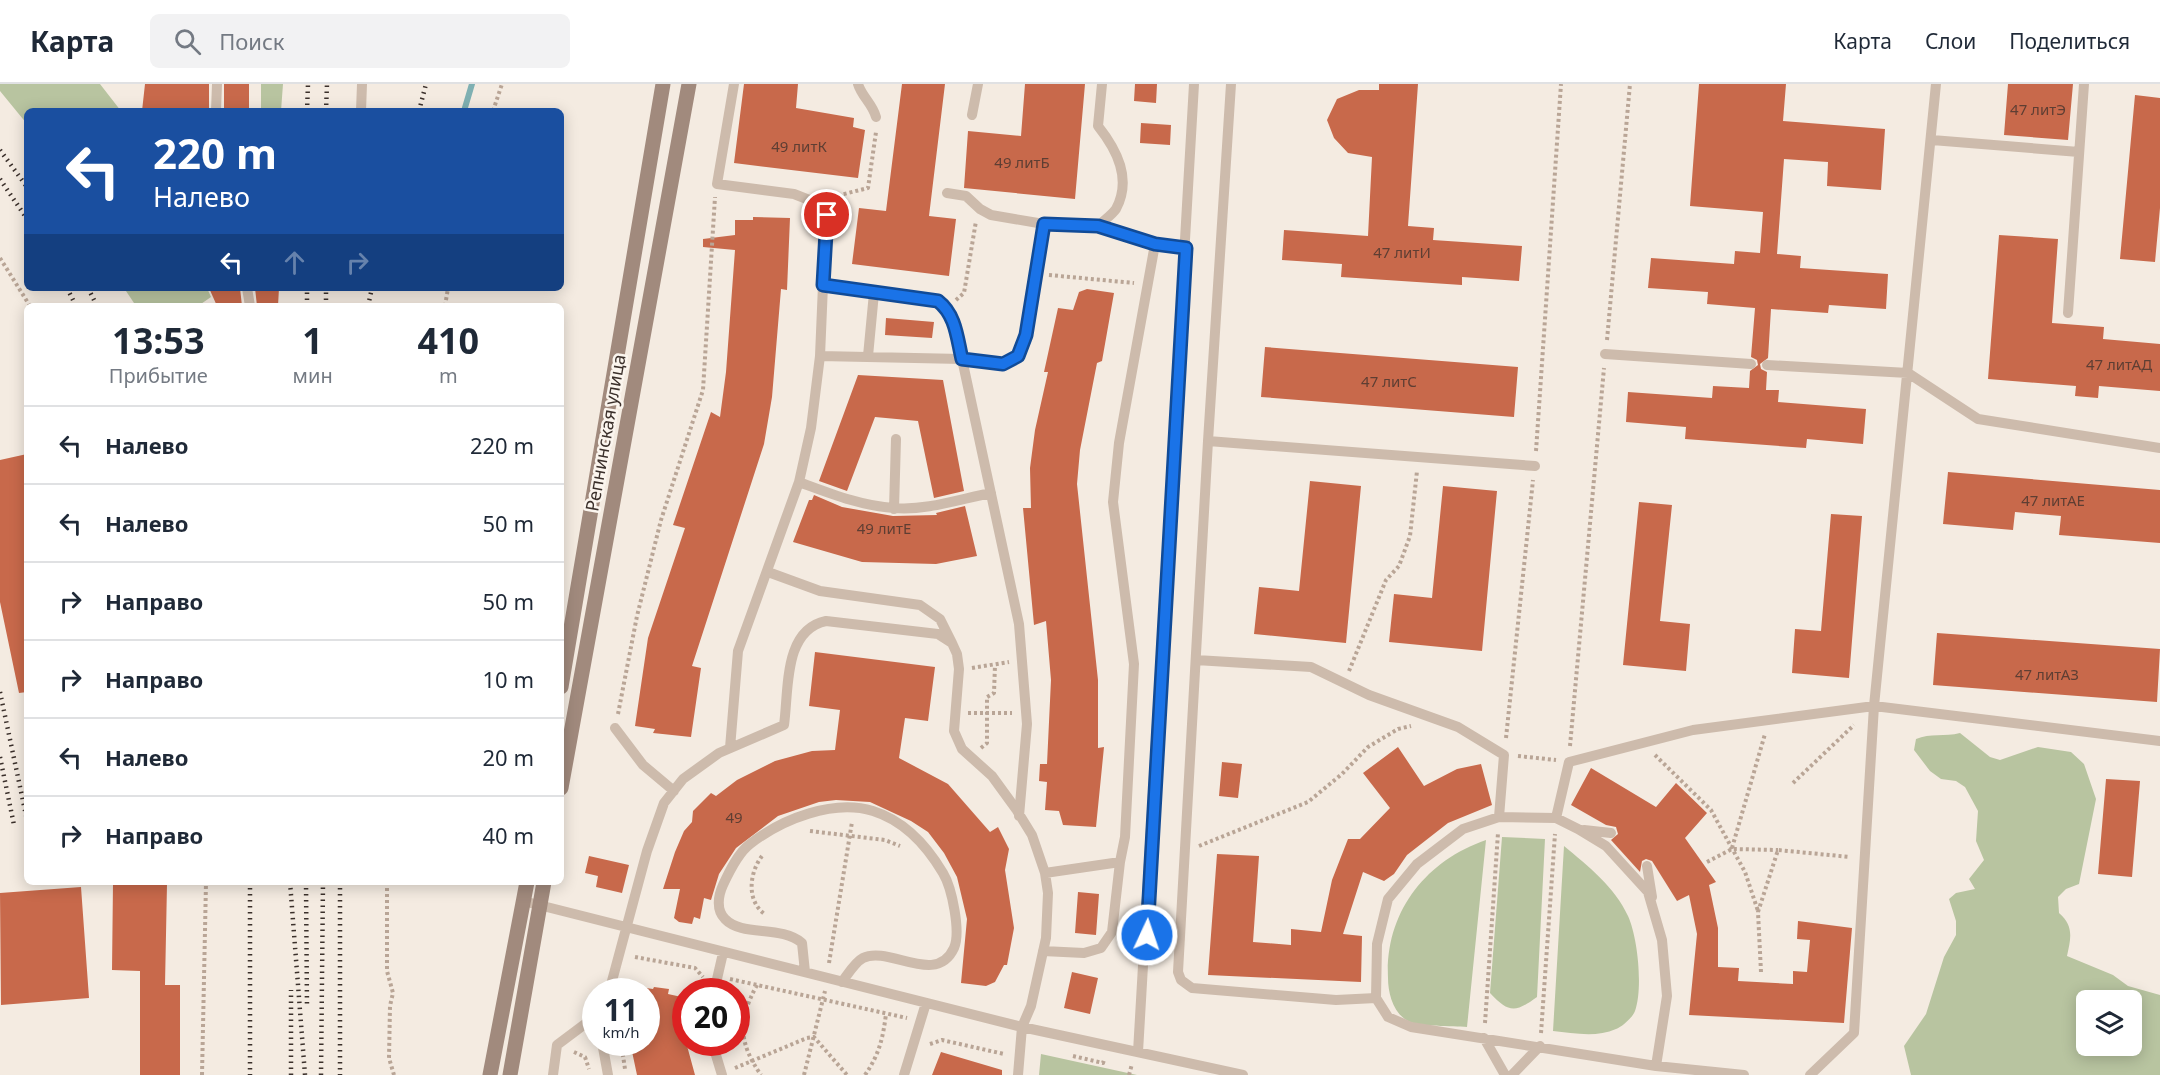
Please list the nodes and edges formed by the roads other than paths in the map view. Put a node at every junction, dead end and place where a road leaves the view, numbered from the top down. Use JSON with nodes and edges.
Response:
{"nodes":[{"id":1,"x":217,"y":84,"type":"edge"},
{"id":2,"x":362,"y":84,"type":"edge"},
{"id":3,"x":663,"y":84,"type":"edge"},
{"id":4,"x":689,"y":84,"type":"edge"},
{"id":5,"x":734,"y":84,"type":"edge"},
{"id":6,"x":858,"y":84,"type":"edge"},
{"id":7,"x":978,"y":84,"type":"edge"},
{"id":8,"x":1102,"y":84,"type":"edge"},
{"id":9,"x":1194,"y":84,"type":"edge"},
{"id":10,"x":1232,"y":84,"type":"edge"},
{"id":11,"x":1936,"y":84,"type":"edge"},
{"id":12,"x":2085,"y":84,"type":"edge"},
{"id":13,"x":216,"y":108,"type":"edge"},
{"id":14,"x":362,"y":108,"type":"edge"},
{"id":15,"x":972,"y":115,"type":"dead end"},
{"id":16,"x":876,"y":117,"type":"road end"},
{"id":17,"x":1932,"y":140,"type":"junction"},
{"id":18,"x":2079,"y":152,"type":"junction"},
{"id":19,"x":947,"y":193,"type":"dead end"},
{"id":20,"x":1044,"y":224,"type":"junction"},
{"id":21,"x":1098,"y":226,"type":"junction"},
{"id":22,"x":1155,"y":244,"type":"junction"},
{"id":23,"x":1186,"y":248,"type":"junction"},
{"id":24,"x":823,"y":285,"type":"junction"},
{"id":25,"x":874,"y":293,"type":"junction"},
{"id":26,"x":2067,"y":313,"type":"dead end"},
{"id":27,"x":1605,"y":354,"type":"road end"},
{"id":28,"x":820,"y":356,"type":"junction"},
{"id":29,"x":868,"y":356,"type":"junction"},
{"id":30,"x":962,"y":359,"type":"junction"},
{"id":31,"x":1751,"y":364,"type":"dead end"},
{"id":32,"x":1767,"y":365,"type":"dead end"},
{"id":33,"x":1908,"y":373,"type":"junction"},
{"id":34,"x":896,"y":439,"type":"dead end"},
{"id":35,"x":1208,"y":441,"type":"junction"},
{"id":36,"x":2160,"y":448,"type":"edge"},
{"id":37,"x":1534,"y":466,"type":"road end"},
{"id":38,"x":799,"y":482,"type":"junction"},
{"id":39,"x":991,"y":493,"type":"junction"},
{"id":40,"x":894,"y":508,"type":"junction"},
{"id":41,"x":768,"y":572,"type":"junction"},
{"id":42,"x":952,"y":643,"type":"junction"},
{"id":43,"x":1196,"y":660,"type":"junction"},
{"id":44,"x":564,"y":669,"type":"edge"},
{"id":45,"x":1874,"y":706,"type":"junction"},
{"id":46,"x":615,"y":728,"type":"road end"},
{"id":47,"x":2160,"y":741,"type":"edge"},
{"id":48,"x":730,"y":748,"type":"junction"},
{"id":49,"x":564,"y":753,"type":"edge"},
{"id":50,"x":674,"y":791,"type":"junction"},
{"id":51,"x":1019,"y":816,"type":"junction"},
{"id":52,"x":1499,"y":817,"type":"junction"},
{"id":53,"x":1557,"y":818,"type":"junction"},
{"id":54,"x":1578,"y":829,"type":"junction"},
{"id":55,"x":1611,"y":833,"type":"dead end"},
{"id":56,"x":1120,"y":862,"type":"junction"},
{"id":57,"x":1647,"y":866,"type":"dead end"},
{"id":58,"x":1045,"y":873,"type":"junction"},
{"id":59,"x":526,"y":885,"type":"edge"},
{"id":60,"x":543,"y":885,"type":"edge"},
{"id":61,"x":531,"y":903,"type":"dead end"},
{"id":62,"x":1655,"y":915,"type":"junction"},
{"id":63,"x":627,"y":926,"type":"junction"},
{"id":64,"x":1042,"y":951,"type":"junction"},
{"id":65,"x":723,"y":952,"type":"junction"},
{"id":66,"x":805,"y":972,"type":"junction"},
{"id":67,"x":613,"y":978,"type":"edge"},
{"id":68,"x":717,"y":978,"type":"edge"},
{"id":69,"x":842,"y":982,"type":"junction"},
{"id":70,"x":1376,"y":998,"type":"junction"},
{"id":71,"x":927,"y":1003,"type":"junction"},
{"id":72,"x":582,"y":1025,"type":"edge"},
{"id":73,"x":1022,"y":1027,"type":"junction"},
{"id":74,"x":1484,"y":1038,"type":"junction"},
{"id":75,"x":1540,"y":1046,"type":"junction"},
{"id":76,"x":1138,"y":1052,"type":"junction"},
{"id":77,"x":605,"y":1056,"type":"edge"},
{"id":78,"x":717,"y":1056,"type":"edge"},
{"id":79,"x":1656,"y":1066,"type":"junction"},
{"id":80,"x":722,"y":1073,"type":"edge"},
{"id":81,"x":490,"y":1075,"type":"edge"},
{"id":82,"x":510,"y":1075,"type":"edge"},
{"id":83,"x":553,"y":1075,"type":"edge"},
{"id":84,"x":608,"y":1075,"type":"edge"},
{"id":85,"x":904,"y":1075,"type":"edge"},
{"id":86,"x":1018,"y":1075,"type":"edge"},
{"id":87,"x":1243,"y":1075,"type":"edge"},
{"id":88,"x":1505,"y":1075,"type":"edge"},
{"id":89,"x":1512,"y":1075,"type":"edge"},
{"id":90,"x":1744,"y":1075,"type":"edge"},
{"id":91,"x":1810,"y":1075,"type":"edge"}],
"edges":[{"from":1,"to":13,"type":"lane"},
{"from":2,"to":14,"type":"lane"},
{"from":3,"to":44,"type":"street","name":"Репнинская улица"},
{"from":4,"to":49,"type":"street","name":"Репнинская улица"},
{"from":5,"to":24,"type":"lane"},
{"from":6,"to":16,"type":"lane"},
{"from":7,"to":15,"type":"lane"},
{"from":8,"to":21,"type":"lane"},
{"from":9,"to":23,"type":"lane"},
{"from":10,"to":35,"type":"lane"},
{"from":11,"to":17,"type":"lane"},
{"from":12,"to":18,"type":"lane"},
{"from":17,"to":18,"type":"lane"},
{"from":17,"to":33,"type":"lane"},
{"from":18,"to":26,"type":"lane"},
{"from":19,"to":20,"type":"lane"},
{"from":20,"to":21,"type":"lane"},
{"from":20,"to":30,"type":"lane"},
{"from":21,"to":22,"type":"lane"},
{"from":22,"to":23,"type":"lane"},
{"from":22,"to":56,"type":"lane"},
{"from":23,"to":76,"type":"lane"},
{"from":24,"to":25,"type":"lane"},
{"from":24,"to":28,"type":"lane"},
{"from":25,"to":29,"type":"lane"},
{"from":25,"to":30,"type":"lane"},
{"from":27,"to":31,"type":"lane"},
{"from":28,"to":29,"type":"lane"},
{"from":28,"to":38,"type":"lane"},
{"from":29,"to":30,"type":"lane"},
{"from":30,"to":39,"type":"lane"},
{"from":32,"to":33,"type":"lane"},
{"from":33,"to":36,"type":"lane"},
{"from":33,"to":45,"type":"lane"},
{"from":34,"to":40,"type":"lane"},
{"from":35,"to":37,"type":"lane"},
{"from":35,"to":43,"type":"lane"},
{"from":38,"to":40,"type":"lane"},
{"from":38,"to":41,"type":"lane"},
{"from":39,"to":40,"type":"lane"},
{"from":39,"to":51,"type":"lane"},
{"from":41,"to":42,"type":"lane"},
{"from":41,"to":48,"type":"lane"},
{"from":42,"to":48,"type":"lane"},
{"from":42,"to":51,"type":"lane"},
{"from":43,"to":52,"type":"lane"},
{"from":43,"to":70,"type":"lane"},
{"from":45,"to":47,"type":"lane"},
{"from":45,"to":53,"type":"lane"},
{"from":45,"to":91,"type":"lane"},
{"from":46,"to":50,"type":"lane"},
{"from":48,"to":50,"type":"lane"},
{"from":50,"to":63,"type":"lane"},
{"from":51,"to":58,"type":"lane"},
{"from":52,"to":53,"type":"lane"},
{"from":52,"to":70,"type":"lane"},
{"from":53,"to":54,"type":"lane"},
{"from":54,"to":55,"type":"lane"},
{"from":54,"to":62,"type":"lane"},
{"from":56,"to":58,"type":"lane"},
{"from":56,"to":64,"type":"lane"},
{"from":57,"to":62,"type":"lane"},
{"from":58,"to":64,"type":"lane"},
{"from":59,"to":81,"type":"street"},
{"from":60,"to":82,"type":"street"},
{"from":61,"to":63,"type":"lane"},
{"from":62,"to":79,"type":"lane"},
{"from":63,"to":65,"type":"lane"},
{"from":63,"to":67,"type":"lane"},
{"from":64,"to":73,"type":"lane"},
{"from":65,"to":66,"type":"lane"},
{"from":65,"to":68,"type":"lane"},
{"from":66,"to":69,"type":"lane"},
{"from":66,"to":69,"type":"lane"},
{"from":69,"to":71,"type":"lane"},
{"from":70,"to":74,"type":"lane"},
{"from":71,"to":73,"type":"lane"},
{"from":71,"to":85,"type":"lane"},
{"from":72,"to":83,"type":"lane"},
{"from":73,"to":76,"type":"lane"},
{"from":73,"to":86,"type":"lane"},
{"from":74,"to":75,"type":"lane"},
{"from":74,"to":88,"type":"lane"},
{"from":75,"to":79,"type":"lane"},
{"from":75,"to":89,"type":"lane"},
{"from":76,"to":87,"type":"lane"},
{"from":77,"to":84,"type":"lane"},
{"from":78,"to":80,"type":"lane"},
{"from":79,"to":90,"type":"lane"}]}
